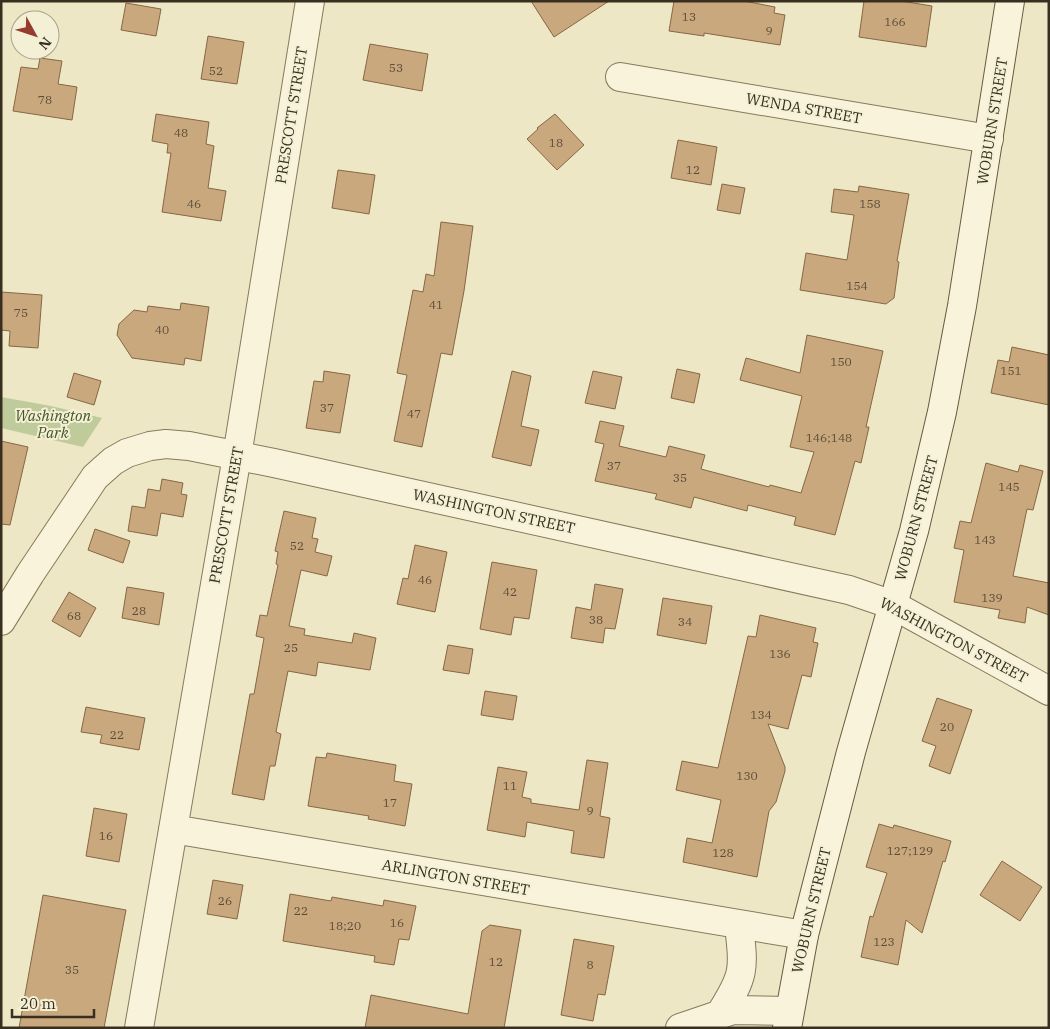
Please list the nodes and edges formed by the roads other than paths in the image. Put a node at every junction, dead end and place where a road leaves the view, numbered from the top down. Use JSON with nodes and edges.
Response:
{"nodes":[{"id":1,"x":310,"y":1,"type":"edge"},
{"id":2,"x":1010,"y":1,"type":"edge"},
{"id":3,"x":620,"y":77,"type":"dead end"},
{"id":4,"x":989,"y":139,"type":"junction"},
{"id":5,"x":236,"y":456,"type":"junction"},
{"id":6,"x":893,"y":605,"type":"junction"},
{"id":7,"x":1,"y":621,"type":"edge"},
{"id":8,"x":1049,"y":691,"type":"edge"},
{"id":9,"x":173,"y":829,"type":"junction"},
{"id":10,"x":739,"y":925,"type":"junction"},
{"id":11,"x":804,"y":935,"type":"junction"},
{"id":12,"x":720,"y":1014,"type":"junction"},
{"id":13,"x":788,"y":1019,"type":"edge"},
{"id":14,"x":139,"y":1028,"type":"edge"},
{"id":15,"x":680,"y":1028,"type":"edge"}],
"edges":[{"from":1,"to":5,"type":"street","name":"PRESCOTT STREET"},
{"from":2,"to":4,"type":"street","name":"WOBURN STREET"},
{"from":3,"to":4,"type":"street","name":"WENDA STREET"},
{"from":4,"to":6,"type":"street","name":"WOBURN STREET"},
{"from":5,"to":6,"type":"street","name":"WASHINGTON STREET"},
{"from":5,"to":7,"type":"street","name":"WASHINGTON STREET"},
{"from":5,"to":9,"type":"street","name":"PRESCOTT STREET"},
{"from":6,"to":8,"type":"street","name":"WASHINGTON STREET"},
{"from":6,"to":11,"type":"street","name":"WOBURN STREET"},
{"from":9,"to":10,"type":"street","name":"ARLINGTON STREET"},
{"from":9,"to":14,"type":"street","name":"PRESCOTT STREET"},
{"from":10,"to":11,"type":"street","name":"ARLINGTON STREET"},
{"from":10,"to":12,"type":"street"},
{"from":11,"to":13,"type":"street","name":"WOBURN STREET"},
{"from":12,"to":13,"type":"street"},
{"from":12,"to":15,"type":"street"}]}
